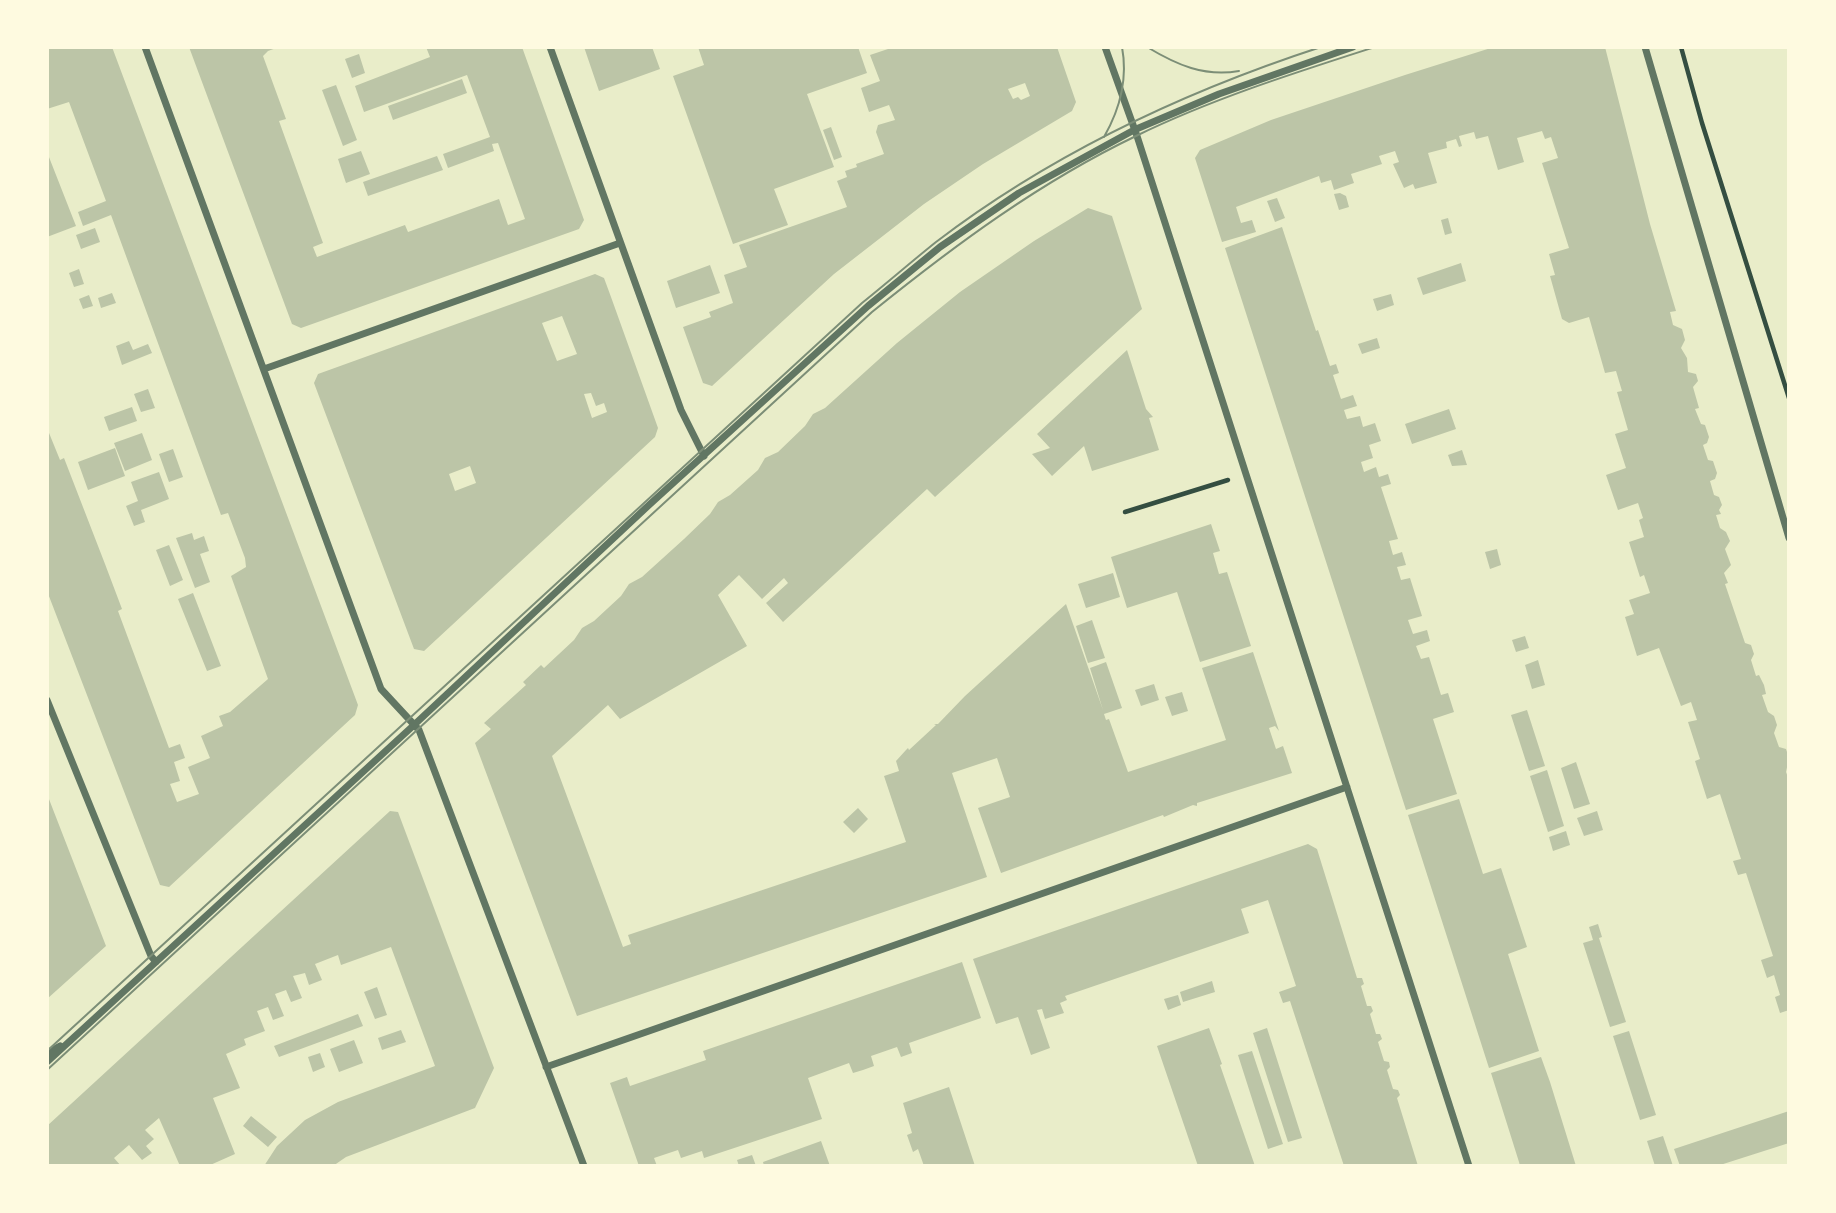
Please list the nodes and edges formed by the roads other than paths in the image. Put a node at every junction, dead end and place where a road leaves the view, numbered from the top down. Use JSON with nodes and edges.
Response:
{"nodes":[{"id":1,"x":145,"y":47,"type":"edge"},
{"id":2,"x":551,"y":47,"type":"edge"},
{"id":3,"x":1105,"y":47,"type":"edge"},
{"id":4,"x":1353,"y":47,"type":"edge"},
{"id":5,"x":1645,"y":47,"type":"edge"},
{"id":6,"x":1135,"y":130,"type":"junction"},
{"id":7,"x":620,"y":243,"type":"junction"},
{"id":8,"x":264,"y":369,"type":"junction"},
{"id":9,"x":704,"y":456,"type":"junction"},
{"id":10,"x":1789,"y":538,"type":"edge"},
{"id":11,"x":47,"y":700,"type":"edge"},
{"id":12,"x":414,"y":725,"type":"junction"},
{"id":13,"x":1347,"y":787,"type":"junction"},
{"id":14,"x":156,"y":962,"type":"junction"},
{"id":15,"x":72,"y":1038,"type":"junction"},
{"id":16,"x":47,"y":1052,"type":"edge"},
{"id":17,"x":47,"y":1062,"type":"edge"},
{"id":18,"x":546,"y":1067,"type":"junction"},
{"id":19,"x":584,"y":1166,"type":"edge"},
{"id":20,"x":1469,"y":1166,"type":"edge"}],
"edges":[{"from":1,"to":8,"type":"street"},
{"from":2,"to":7,"type":"street"},
{"from":3,"to":6,"type":"street"},
{"from":4,"to":6,"type":"street"},
{"from":5,"to":10,"type":"street"},
{"from":6,"to":9,"type":"street"},
{"from":6,"to":13,"type":"street"},
{"from":7,"to":8,"type":"street"},
{"from":7,"to":9,"type":"street"},
{"from":8,"to":12,"type":"street"},
{"from":9,"to":12,"type":"street"},
{"from":11,"to":14,"type":"street"},
{"from":12,"to":14,"type":"street"},
{"from":12,"to":18,"type":"street"},
{"from":13,"to":18,"type":"street"},
{"from":13,"to":20,"type":"street"},
{"from":14,"to":15,"type":"street"},
{"from":15,"to":16,"type":"street"},
{"from":15,"to":17,"type":"street"},
{"from":18,"to":19,"type":"street"}]}
